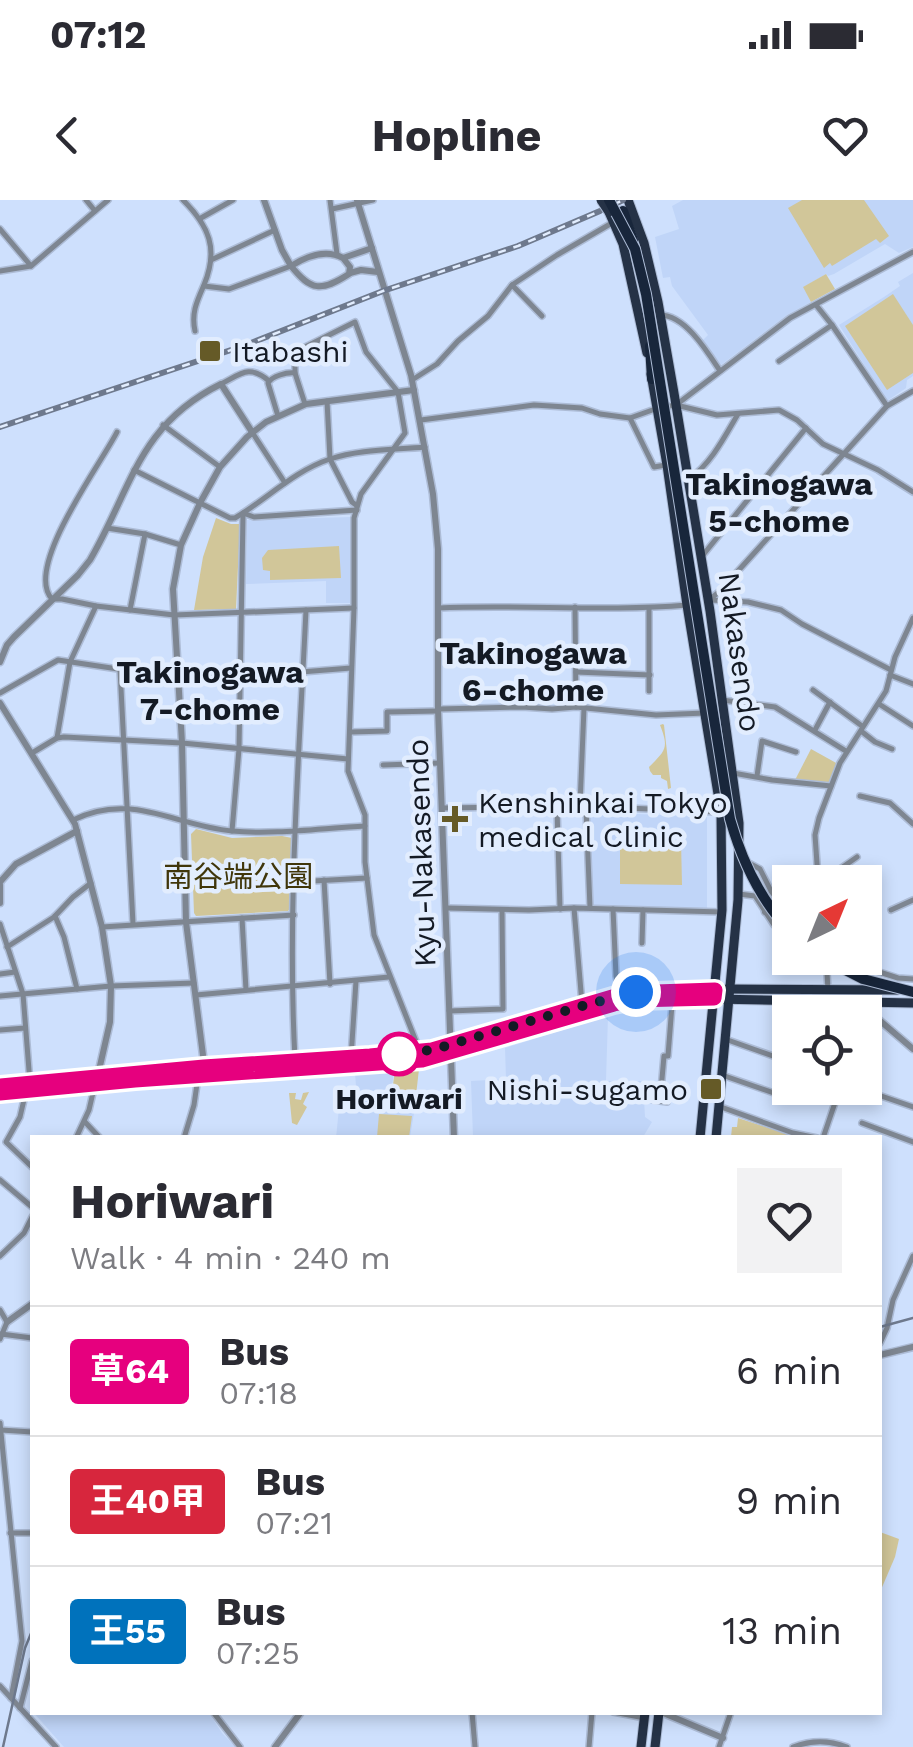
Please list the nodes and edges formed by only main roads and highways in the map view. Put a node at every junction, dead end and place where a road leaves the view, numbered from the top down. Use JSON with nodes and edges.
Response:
{"nodes":[{"id":1,"x":602,"y":200,"type":"edge"},
{"id":2,"x":618,"y":202,"type":"edge"},
{"id":3,"x":652,"y":380,"type":"junction"},
{"id":4,"x":772,"y":907,"type":"edge"},
{"id":5,"x":857,"y":975,"type":"edge"},
{"id":6,"x":913,"y":991,"type":"edge"},
{"id":7,"x":714,"y":994,"type":"junction"},
{"id":8,"x":730,"y":994,"type":"junction"},
{"id":9,"x":772,"y":996,"type":"edge"},
{"id":10,"x":882,"y":999,"type":"edge"},
{"id":11,"x":913,"y":1003,"type":"edge"},
{"id":12,"x":882,"y":1004,"type":"edge"},
{"id":13,"x":582,"y":1009,"type":"junction"},
{"id":14,"x":450,"y":1048,"type":"junction"},
{"id":15,"x":202,"y":1072,"type":"junction"},
{"id":16,"x":0,"y":1090,"type":"edge"},
{"id":17,"x":700,"y":1135,"type":"edge"},
{"id":18,"x":716,"y":1135,"type":"edge"},
{"id":19,"x":645,"y":1715,"type":"edge"},
{"id":20,"x":660,"y":1715,"type":"edge"},
{"id":21,"x":642,"y":1747,"type":"edge"},
{"id":22,"x":655,"y":1747,"type":"edge"}],
"edges":[{"from":1,"to":2,"type":"highway","name":"Nakasendo","bridge":true},
{"from":2,"to":3,"type":"highway","bridge":true},
{"from":2,"to":3,"type":"highway","name":"Nakasendo"},
{"from":2,"to":4,"type":"highway","bridge":true},
{"from":2,"to":8,"type":"highway","name":"Nakasendo"},
{"from":3,"to":7,"type":"highway","name":"Nakasendo"},
{"from":5,"to":6,"type":"highway","bridge":true},
{"from":6,"to":10,"type":"highway"},
{"from":7,"to":8,"type":"highway"},
{"from":7,"to":13,"type":"main road"},
{"from":7,"to":13,"type":"main road"},
{"from":7,"to":17,"type":"highway","name":"Nakasendo"},
{"from":8,"to":9,"type":"highway"},
{"from":8,"to":18,"type":"highway","name":"Nakasendo"},
{"from":11,"to":12,"type":"highway"},
{"from":13,"to":14,"type":"main road"},
{"from":14,"to":15,"type":"main road"},
{"from":14,"to":15,"type":"main road"},
{"from":15,"to":16,"type":"main road"},
{"from":19,"to":21,"type":"highway"},
{"from":20,"to":22,"type":"highway"}]}
